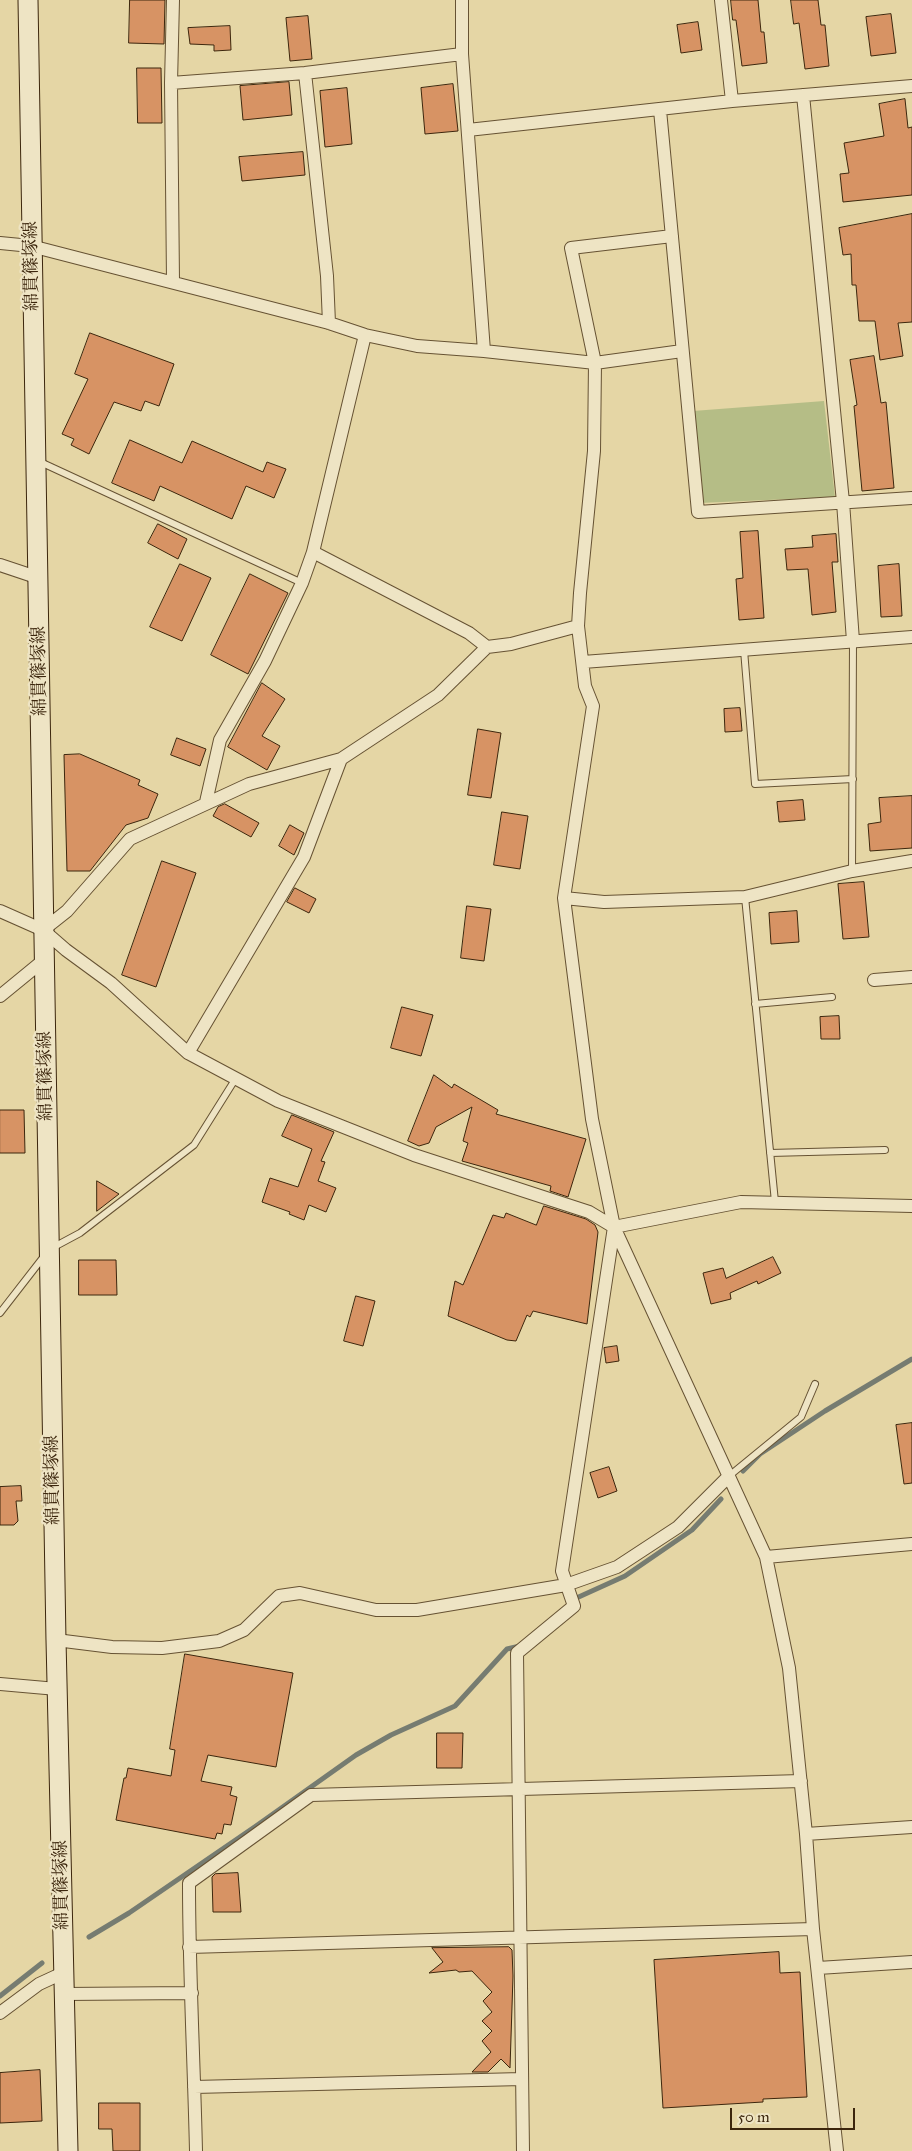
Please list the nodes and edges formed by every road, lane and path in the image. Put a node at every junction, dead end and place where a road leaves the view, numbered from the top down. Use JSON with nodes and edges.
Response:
{"nodes":[{"id":1,"x":28,"y":0,"type":"edge"},
{"id":2,"x":173,"y":0,"type":"edge"},
{"id":3,"x":462,"y":0,"type":"edge"},
{"id":4,"x":721,"y":0,"type":"edge"},
{"id":5,"x":462,"y":54,"type":"junction"},
{"id":6,"x":305,"y":73,"type":"junction"},
{"id":7,"x":171,"y":83,"type":"junction"},
{"id":8,"x":912,"y":86,"type":"edge"},
{"id":9,"x":803,"y":95,"type":"junction"},
{"id":10,"x":732,"y":101,"type":"junction"},
{"id":11,"x":660,"y":110,"type":"junction"},
{"id":12,"x":468,"y":130,"type":"junction"},
{"id":13,"x":672,"y":236,"type":"junction"},
{"id":14,"x":0,"y":243,"type":"edge"},
{"id":15,"x":31,"y":246,"type":"junction"},
{"id":16,"x":173,"y":282,"type":"junction"},
{"id":17,"x":329,"y":323,"type":"junction"},
{"id":18,"x":365,"y":335,"type":"junction"},
{"id":19,"x":484,"y":351,"type":"junction"},
{"id":20,"x":682,"y":351,"type":"junction"},
{"id":21,"x":595,"y":363,"type":"junction"},
{"id":22,"x":36,"y":460,"type":"junction"},
{"id":23,"x":912,"y":498,"type":"edge"},
{"id":24,"x":844,"y":502,"type":"junction"},
{"id":25,"x":313,"y":552,"type":"junction"},
{"id":26,"x":0,"y":565,"type":"edge"},
{"id":27,"x":39,"y":578,"type":"junction"},
{"id":28,"x":302,"y":583,"type":"junction"},
{"id":29,"x":578,"y":626,"type":"junction"},
{"id":30,"x":912,"y":637,"type":"edge"},
{"id":31,"x":853,"y":641,"type":"junction"},
{"id":32,"x":487,"y":647,"type":"junction"},
{"id":33,"x":744,"y":650,"type":"junction"},
{"id":34,"x":583,"y":662,"type":"junction"},
{"id":35,"x":341,"y":759,"type":"junction"},
{"id":36,"x":853,"y":779,"type":"junction"},
{"id":37,"x":206,"y":802,"type":"junction"},
{"id":38,"x":912,"y":861,"type":"edge"},
{"id":39,"x":852,"y":871,"type":"junction"},
{"id":40,"x":745,"y":897,"type":"junction"},
{"id":41,"x":564,"y":898,"type":"junction"},
{"id":42,"x":0,"y":911,"type":"edge"},
{"id":43,"x":43,"y":930,"type":"junction"},
{"id":44,"x":44,"y":960,"type":"junction"},
{"id":45,"x":912,"y":977,"type":"edge"},
{"id":46,"x":874,"y":980,"type":"dead end"},
{"id":47,"x":0,"y":996,"type":"edge"},
{"id":48,"x":832,"y":997,"type":"dead end"},
{"id":49,"x":756,"y":1004,"type":"junction"},
{"id":50,"x":188,"y":1053,"type":"junction"},
{"id":51,"x":236,"y":1078,"type":"junction"},
{"id":52,"x":885,"y":1150,"type":"dead end"},
{"id":53,"x":770,"y":1153,"type":"junction"},
{"id":54,"x":775,"y":1202,"type":"junction"},
{"id":55,"x":912,"y":1206,"type":"edge"},
{"id":56,"x":614,"y":1227,"type":"junction"},
{"id":57,"x":49,"y":1250,"type":"junction"},
{"id":58,"x":0,"y":1313,"type":"edge"},
{"id":59,"x":815,"y":1384,"type":"dead end"},
{"id":60,"x":729,"y":1476,"type":"junction"},
{"id":61,"x":912,"y":1544,"type":"edge"},
{"id":62,"x":766,"y":1557,"type":"junction"},
{"id":63,"x":566,"y":1585,"type":"junction"},
{"id":64,"x":56,"y":1640,"type":"junction"},
{"id":65,"x":0,"y":1684,"type":"edge"},
{"id":66,"x":57,"y":1689,"type":"junction"},
{"id":67,"x":801,"y":1781,"type":"junction"},
{"id":68,"x":519,"y":1790,"type":"junction"},
{"id":69,"x":912,"y":1827,"type":"edge"},
{"id":70,"x":806,"y":1834,"type":"junction"},
{"id":71,"x":813,"y":1929,"type":"junction"},
{"id":72,"x":521,"y":1938,"type":"junction"},
{"id":73,"x":189,"y":1947,"type":"junction"},
{"id":74,"x":912,"y":1962,"type":"edge"},
{"id":75,"x":818,"y":1968,"type":"junction"},
{"id":76,"x":65,"y":1972,"type":"junction"},
{"id":77,"x":192,"y":1993,"type":"junction"},
{"id":78,"x":64,"y":1994,"type":"junction"},
{"id":79,"x":0,"y":2013,"type":"edge"},
{"id":80,"x":522,"y":2079,"type":"junction"},
{"id":81,"x":194,"y":2087,"type":"junction"},
{"id":82,"x":68,"y":2151,"type":"edge"},
{"id":83,"x":196,"y":2151,"type":"edge"},
{"id":84,"x":523,"y":2151,"type":"edge"},
{"id":85,"x":837,"y":2151,"type":"edge"}],
"edges":[{"from":1,"to":15,"type":"main road","name":"綿貫篠塚線"},
{"from":2,"to":7,"type":"street"},
{"from":3,"to":5,"type":"street"},
{"from":4,"to":10,"type":"street"},
{"from":5,"to":6,"type":"street"},
{"from":5,"to":12,"type":"street"},
{"from":6,"to":7,"type":"street"},
{"from":6,"to":17,"type":"street"},
{"from":7,"to":16,"type":"street"},
{"from":8,"to":9,"type":"street"},
{"from":9,"to":10,"type":"street"},
{"from":9,"to":24,"type":"street"},
{"from":10,"to":11,"type":"street"},
{"from":11,"to":12,"type":"street"},
{"from":11,"to":13,"type":"street"},
{"from":12,"to":19,"type":"street"},
{"from":13,"to":20,"type":"street"},
{"from":13,"to":21,"type":"street"},
{"from":14,"to":15,"type":"street"},
{"from":15,"to":16,"type":"street"},
{"from":15,"to":22,"type":"main road","name":"綿貫篠塚線"},
{"from":16,"to":17,"type":"street"},
{"from":17,"to":18,"type":"street"},
{"from":18,"to":19,"type":"street"},
{"from":18,"to":25,"type":"street"},
{"from":19,"to":21,"type":"street"},
{"from":20,"to":21,"type":"street"},
{"from":20,"to":24,"type":"street"},
{"from":21,"to":29,"type":"street"},
{"from":22,"to":27,"type":"main road","name":"綿貫篠塚線"},
{"from":22,"to":28,"type":"lane"},
{"from":23,"to":24,"type":"street"},
{"from":24,"to":31,"type":"street"},
{"from":25,"to":28,"type":"street"},
{"from":25,"to":32,"type":"street"},
{"from":26,"to":27,"type":"street"},
{"from":27,"to":43,"type":"main road","name":"綿貫篠塚線"},
{"from":28,"to":37,"type":"street"},
{"from":29,"to":32,"type":"street"},
{"from":29,"to":34,"type":"street"},
{"from":30,"to":31,"type":"street"},
{"from":31,"to":33,"type":"street"},
{"from":31,"to":36,"type":"lane"},
{"from":32,"to":35,"type":"street"},
{"from":33,"to":34,"type":"street"},
{"from":33,"to":36,"type":"lane"},
{"from":34,"to":41,"type":"street"},
{"from":35,"to":37,"type":"street"},
{"from":35,"to":50,"type":"street"},
{"from":36,"to":39,"type":"lane"},
{"from":37,"to":43,"type":"street"},
{"from":38,"to":39,"type":"street"},
{"from":39,"to":40,"type":"street"},
{"from":40,"to":41,"type":"street"},
{"from":40,"to":49,"type":"lane"},
{"from":41,"to":56,"type":"street"},
{"from":42,"to":43,"type":"street"},
{"from":43,"to":44,"type":"main road","name":"綿貫篠塚線"},
{"from":43,"to":50,"type":"street"},
{"from":44,"to":47,"type":"street"},
{"from":44,"to":57,"type":"main road","name":"綿貫篠塚線"},
{"from":45,"to":46,"type":"street"},
{"from":48,"to":49,"type":"lane"},
{"from":49,"to":53,"type":"lane"},
{"from":50,"to":51,"type":"street"},
{"from":51,"to":56,"type":"street"},
{"from":51,"to":57,"type":"lane"},
{"from":52,"to":53,"type":"lane"},
{"from":53,"to":54,"type":"lane"},
{"from":54,"to":55,"type":"street"},
{"from":54,"to":56,"type":"street"},
{"from":56,"to":60,"type":"street"},
{"from":56,"to":63,"type":"street"},
{"from":57,"to":58,"type":"lane"},
{"from":57,"to":64,"type":"main road","name":"綿貫篠塚線"},
{"from":59,"to":60,"type":"lane"},
{"from":60,"to":62,"type":"street"},
{"from":60,"to":63,"type":"street"},
{"from":61,"to":62,"type":"street"},
{"from":62,"to":67,"type":"street"},
{"from":63,"to":64,"type":"street"},
{"from":63,"to":68,"type":"street"},
{"from":64,"to":66,"type":"main road","name":"綿貫篠塚線"},
{"from":65,"to":66,"type":"street"},
{"from":66,"to":76,"type":"main road","name":"綿貫篠塚線"},
{"from":67,"to":68,"type":"street"},
{"from":67,"to":70,"type":"street"},
{"from":68,"to":72,"type":"street"},
{"from":68,"to":73,"type":"street"},
{"from":69,"to":70,"type":"street"},
{"from":70,"to":71,"type":"street"},
{"from":71,"to":72,"type":"street"},
{"from":71,"to":75,"type":"street"},
{"from":72,"to":73,"type":"street"},
{"from":72,"to":80,"type":"street"},
{"from":73,"to":77,"type":"street"},
{"from":74,"to":75,"type":"street"},
{"from":75,"to":85,"type":"street"},
{"from":76,"to":78,"type":"main road","name":"綿貫篠塚線"},
{"from":76,"to":79,"type":"street"},
{"from":77,"to":78,"type":"street"},
{"from":77,"to":81,"type":"street"},
{"from":78,"to":82,"type":"main road","name":"綿貫篠塚線"},
{"from":80,"to":81,"type":"street"},
{"from":80,"to":84,"type":"street"},
{"from":81,"to":83,"type":"street"}]}
